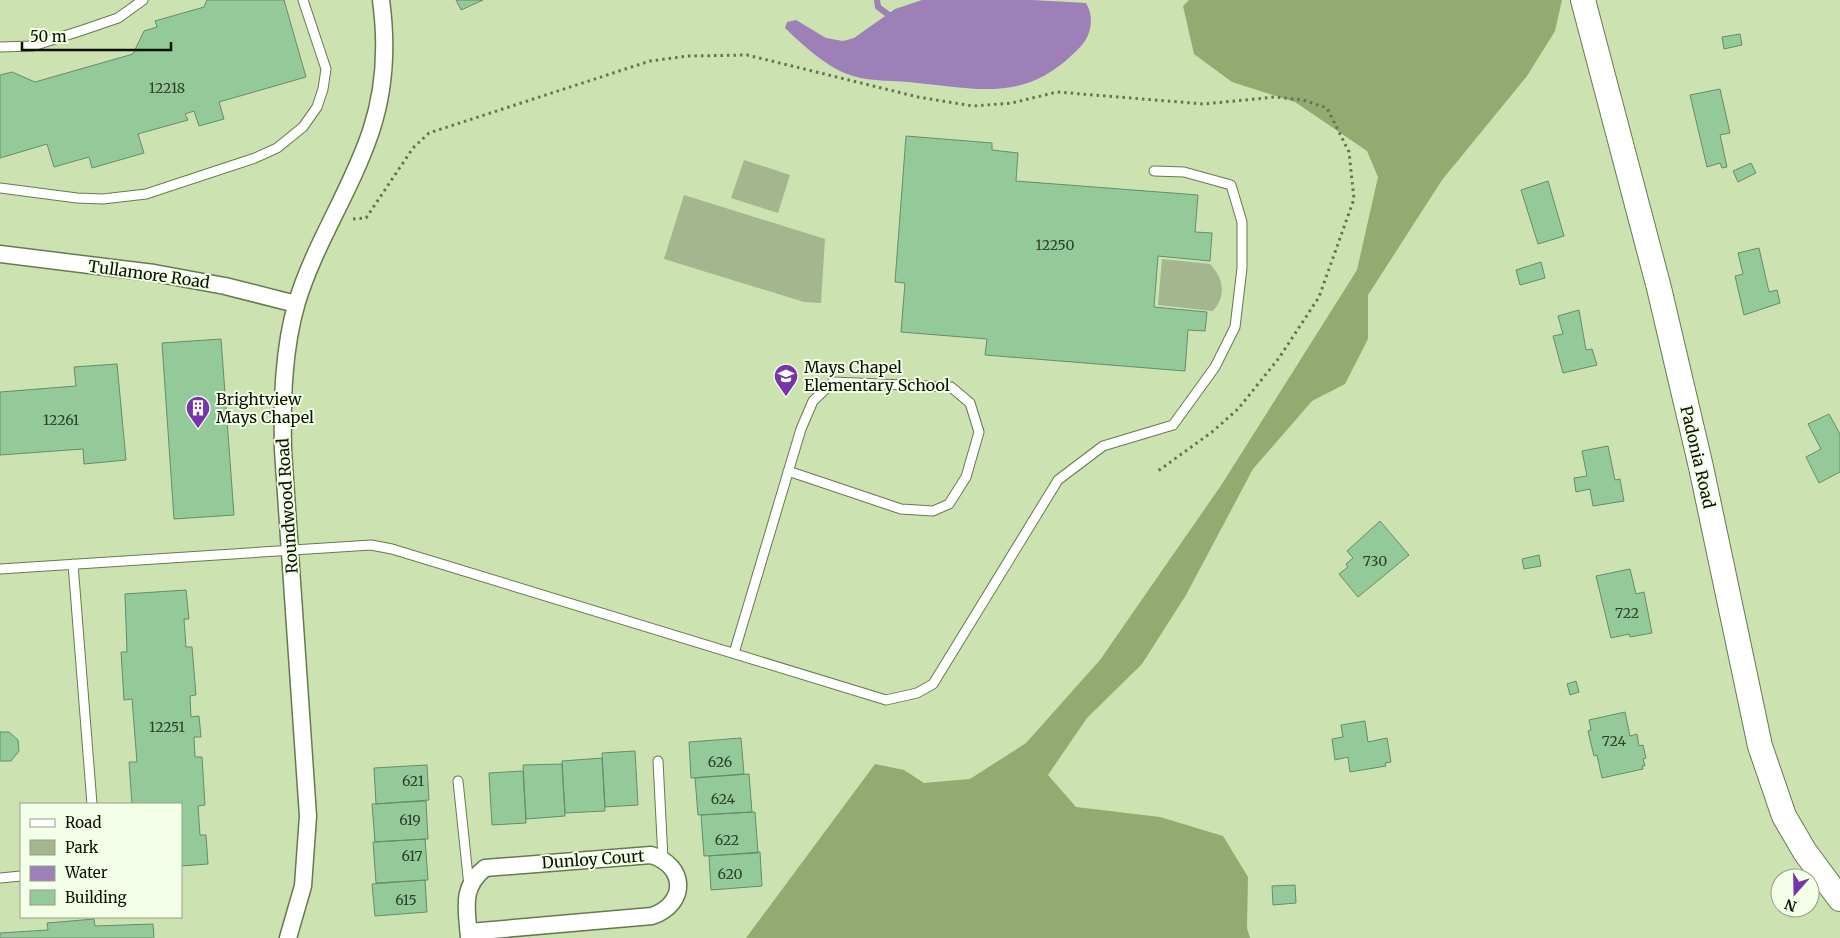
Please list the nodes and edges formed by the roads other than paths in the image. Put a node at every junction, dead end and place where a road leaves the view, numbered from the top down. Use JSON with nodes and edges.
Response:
{"nodes":[{"id":1,"x":143,"y":0,"type":"edge"},
{"id":2,"x":303,"y":0,"type":"edge"},
{"id":3,"x":380,"y":0,"type":"edge"},
{"id":4,"x":1583,"y":0,"type":"edge"},
{"id":5,"x":0,"y":47,"type":"edge"},
{"id":6,"x":1154,"y":171,"type":"dead end"},
{"id":7,"x":0,"y":188,"type":"edge"},
{"id":8,"x":0,"y":254,"type":"edge"},
{"id":9,"x":296,"y":304,"type":"junction"},
{"id":10,"x":788,"y":472,"type":"junction"},
{"id":11,"x":290,"y":549,"type":"junction"},
{"id":12,"x":74,"y":564,"type":"junction"},
{"id":13,"x":0,"y":569,"type":"edge"},
{"id":14,"x":734,"y":653,"type":"junction"},
{"id":15,"x":658,"y":761,"type":"dead end"},
{"id":16,"x":458,"y":781,"type":"dead end"},
{"id":17,"x":92,"y":803,"type":"edge"},
{"id":18,"x":663,"y":859,"type":"junction"},
{"id":19,"x":20,"y":876,"type":"edge"},
{"id":20,"x":0,"y":878,"type":"edge"},
{"id":21,"x":469,"y":887,"type":"junction"},
{"id":22,"x":1840,"y":900,"type":"edge"},
{"id":23,"x":469,"y":935,"type":"edge"},
{"id":24,"x":288,"y":938,"type":"edge"}],
"edges":[{"from":1,"to":5,"type":"lane"},
{"from":2,"to":7,"type":"lane"},
{"from":3,"to":9,"type":"street","name":"Roundwood Road"},
{"from":4,"to":22,"type":"main road","name":"Padonia Road"},
{"from":6,"to":14,"type":"lane"},
{"from":8,"to":9,"type":"street","name":"Tullamore Road"},
{"from":9,"to":11,"type":"street","name":"Roundwood Road"},
{"from":10,"to":10,"type":"lane"},
{"from":10,"to":14,"type":"lane"},
{"from":11,"to":12,"type":"lane"},
{"from":11,"to":14,"type":"lane"},
{"from":11,"to":24,"type":"street","name":"Roundwood Road"},
{"from":12,"to":13,"type":"lane"},
{"from":12,"to":17,"type":"lane"},
{"from":15,"to":18,"type":"lane"},
{"from":16,"to":21,"type":"lane"},
{"from":18,"to":21,"type":"street","name":"Dunloy Court"},
{"from":18,"to":23,"type":"street","name":"Dunloy Court"},
{"from":19,"to":20,"type":"lane"},
{"from":21,"to":23,"type":"street","name":"Dunloy Court"}]}
